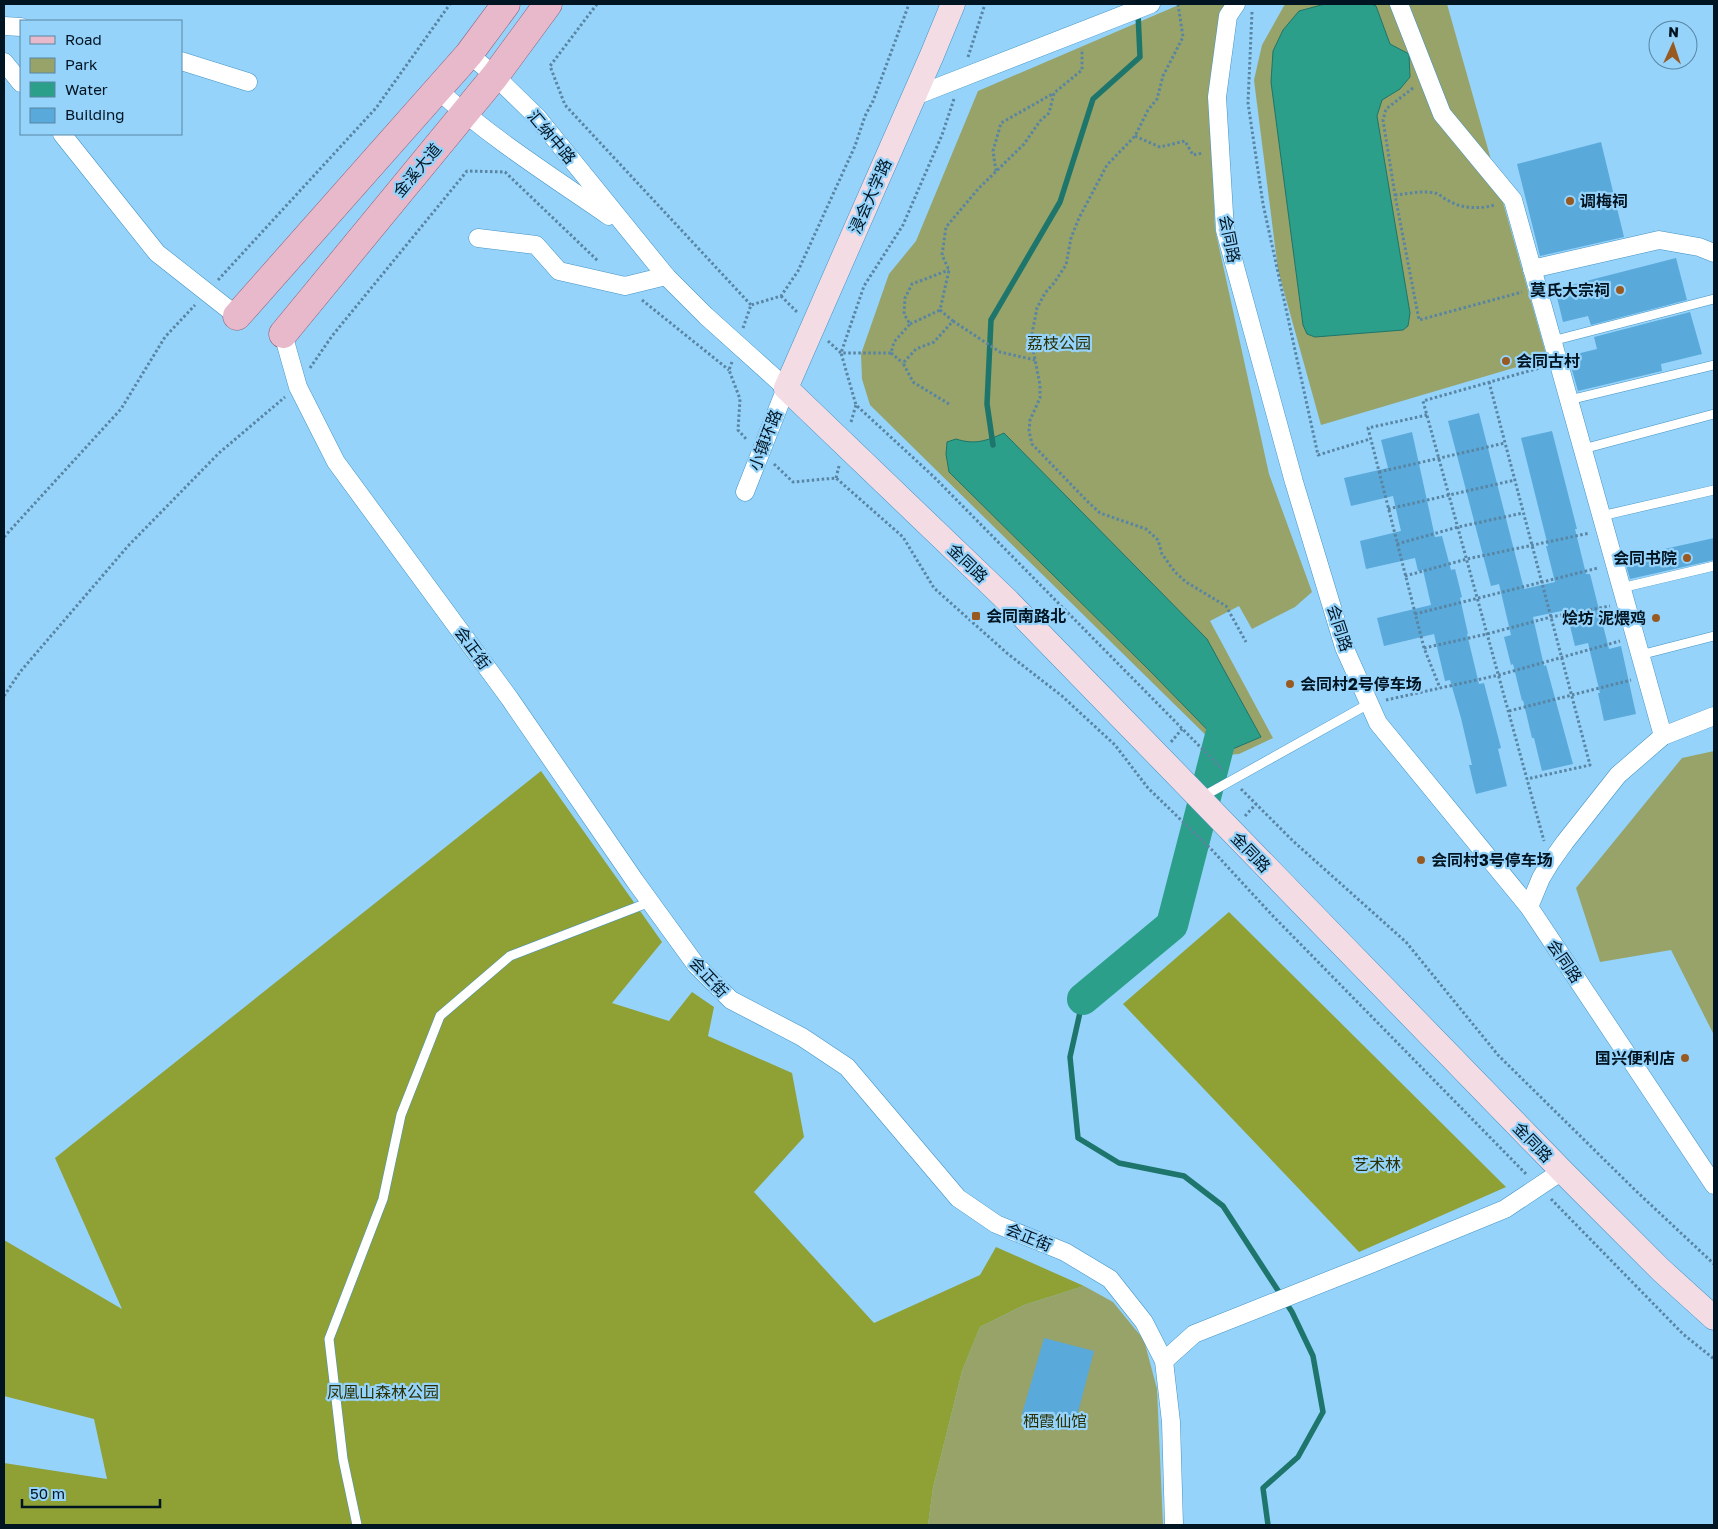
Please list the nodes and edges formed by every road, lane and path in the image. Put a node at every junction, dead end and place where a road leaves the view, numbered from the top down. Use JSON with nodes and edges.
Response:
{"nodes":[{"id":1,"x":450,"y":4,"type":"edge"},
{"id":2,"x":506,"y":4,"type":"edge"},
{"id":3,"x":548,"y":4,"type":"edge"},
{"id":4,"x":597,"y":4,"type":"edge"},
{"id":5,"x":908,"y":4,"type":"edge"},
{"id":6,"x":953,"y":4,"type":"edge"},
{"id":7,"x":985,"y":4,"type":"edge"},
{"id":8,"x":1150,"y":4,"type":"edge"},
{"id":9,"x":1178,"y":4,"type":"edge"},
{"id":10,"x":1236,"y":4,"type":"edge"},
{"id":11,"x":1252,"y":4,"type":"edge"},
{"id":12,"x":1399,"y":4,"type":"edge"},
{"id":13,"x":4,"y":26,"type":"edge"},
{"id":14,"x":20,"y":27,"type":"edge"},
{"id":15,"x":1083,"y":31,"type":"junction"},
{"id":16,"x":469,"y":54,"type":"junction"},
{"id":17,"x":182,"y":61,"type":"edge"},
{"id":18,"x":4,"y":62,"type":"edge"},
{"id":19,"x":495,"y":76,"type":"junction"},
{"id":20,"x":961,"y":78,"type":"junction"},
{"id":21,"x":248,"y":82,"type":"dead end"},
{"id":22,"x":20,"y":83,"type":"edge"},
{"id":23,"x":1417,"y":84,"type":"dead end"},
{"id":24,"x":438,"y":90,"type":"junction"},
{"id":25,"x":1054,"y":93,"type":"junction"},
{"id":26,"x":914,"y":96,"type":"junction"},
{"id":27,"x":464,"y":114,"type":"junction"},
{"id":28,"x":63,"y":135,"type":"edge"},
{"id":29,"x":1135,"y":136,"type":"junction"},
{"id":30,"x":855,"y":146,"type":"dead end"},
{"id":31,"x":1220,"y":149,"type":"junction"},
{"id":32,"x":365,"y":172,"type":"junction"},
{"id":33,"x":996,"y":172,"type":"junction"},
{"id":34,"x":1395,"y":196,"type":"junction"},
{"id":35,"x":1513,"y":200,"type":"junction"},
{"id":36,"x":379,"y":215,"type":"junction"},
{"id":37,"x":626,"y":227,"type":"junction"},
{"id":38,"x":478,"y":238,"type":"dead end"},
{"id":39,"x":1714,"y":253,"type":"edge"},
{"id":40,"x":1532,"y":269,"type":"junction"},
{"id":41,"x":949,"y":270,"type":"junction"},
{"id":42,"x":666,"y":276,"type":"junction"},
{"id":43,"x":625,"y":286,"type":"junction"},
{"id":44,"x":1537,"y":288,"type":"junction"},
{"id":45,"x":207,"y":292,"type":"junction"},
{"id":46,"x":1714,"y":300,"type":"edge"},
{"id":47,"x":751,"y":305,"type":"dead end"},
{"id":48,"x":940,"y":310,"type":"junction"},
{"id":49,"x":237,"y":316,"type":"joint"},
{"id":50,"x":953,"y":321,"type":"junction"},
{"id":51,"x":910,"y":324,"type":"junction"},
{"id":52,"x":282,"y":334,"type":"joint"},
{"id":53,"x":1552,"y":341,"type":"junction"},
{"id":54,"x":841,"y":353,"type":"junction"},
{"id":55,"x":891,"y":353,"type":"junction"},
{"id":56,"x":1035,"y":360,"type":"junction"},
{"id":57,"x":903,"y":363,"type":"junction"},
{"id":58,"x":1558,"y":363,"type":"junction"},
{"id":59,"x":1714,"y":365,"type":"edge"},
{"id":60,"x":729,"y":370,"type":"dead end"},
{"id":61,"x":1489,"y":382,"type":"junction"},
{"id":62,"x":298,"y":387,"type":"junction"},
{"id":63,"x":786,"y":388,"type":"junction"},
{"id":64,"x":1569,"y":400,"type":"junction"},
{"id":65,"x":949,"y":404,"type":"dead end"},
{"id":66,"x":1714,"y":414,"type":"edge"},
{"id":67,"x":1427,"y":415,"type":"junction"},
{"id":68,"x":1370,"y":439,"type":"junction"},
{"id":69,"x":1505,"y":443,"type":"junction"},
{"id":70,"x":1583,"y":450,"type":"junction"},
{"id":71,"x":1439,"y":459,"type":"junction"},
{"id":72,"x":1379,"y":472,"type":"junction"},
{"id":73,"x":1515,"y":480,"type":"junction"},
{"id":74,"x":1714,"y":490,"type":"edge"},
{"id":75,"x":745,"y":492,"type":"dead end"},
{"id":76,"x":1449,"y":494,"type":"junction"},
{"id":77,"x":1388,"y":509,"type":"junction"},
{"id":78,"x":1524,"y":513,"type":"junction"},
{"id":79,"x":1603,"y":523,"type":"junction"},
{"id":80,"x":1458,"y":527,"type":"junction"},
{"id":81,"x":4,"y":537,"type":"edge"},
{"id":82,"x":1397,"y":544,"type":"junction"},
{"id":83,"x":1532,"y":546,"type":"junction"},
{"id":84,"x":1467,"y":560,"type":"junction"},
{"id":85,"x":1614,"y":564,"type":"junction"},
{"id":86,"x":1714,"y":566,"type":"edge"},
{"id":87,"x":1405,"y":576,"type":"junction"},
{"id":88,"x":1542,"y":582,"type":"junction"},
{"id":89,"x":1624,"y":596,"type":"junction"},
{"id":90,"x":1478,"y":599,"type":"junction"},
{"id":91,"x":1415,"y":614,"type":"junction"},
{"id":92,"x":1551,"y":616,"type":"junction"},
{"id":93,"x":1487,"y":634,"type":"junction"},
{"id":94,"x":1635,"y":636,"type":"junction"},
{"id":95,"x":1714,"y":636,"type":"edge"},
{"id":96,"x":1246,"y":642,"type":"dead end"},
{"id":97,"x":1424,"y":648,"type":"junction"},
{"id":98,"x":1640,"y":655,"type":"junction"},
{"id":99,"x":1562,"y":657,"type":"junction"},
{"id":100,"x":1499,"y":675,"type":"junction"},
{"id":101,"x":1646,"y":676,"type":"junction"},
{"id":102,"x":1440,"y":688,"type":"junction"},
{"id":103,"x":1572,"y":695,"type":"junction"},
{"id":104,"x":4,"y":696,"type":"edge"},
{"id":105,"x":1366,"y":705,"type":"junction"},
{"id":106,"x":1508,"y":711,"type":"junction"},
{"id":107,"x":1714,"y":716,"type":"edge"},
{"id":108,"x":1663,"y":736,"type":"junction"},
{"id":109,"x":1204,"y":752,"type":"dead end"},
{"id":110,"x":1527,"y":779,"type":"junction"},
{"id":111,"x":1246,"y":793,"type":"dead end"},
{"id":112,"x":1199,"y":799,"type":"junction"},
{"id":113,"x":1180,"y":820,"type":"dead end"},
{"id":114,"x":1550,"y":863,"type":"junction"},
{"id":115,"x":650,"y":902,"type":"junction"},
{"id":116,"x":1529,"y":907,"type":"junction"},
{"id":117,"x":1562,"y":1171,"type":"junction"},
{"id":118,"x":1714,"y":1185,"type":"edge"},
{"id":119,"x":1538,"y":1187,"type":"junction"},
{"id":120,"x":1714,"y":1264,"type":"edge"},
{"id":121,"x":1714,"y":1318,"type":"edge"},
{"id":122,"x":1714,"y":1360,"type":"edge"},
{"id":123,"x":1164,"y":1361,"type":"junction"},
{"id":124,"x":357,"y":1525,"type":"edge"},
{"id":125,"x":1174,"y":1525,"type":"edge"}],
"edges":[{"from":1,"to":45,"type":"path"},
{"from":2,"to":16,"type":"main road"},
{"from":3,"to":19,"type":"main road","name":"金溪大道"},
{"from":4,"to":47,"type":"path"},
{"from":5,"to":30,"type":"path"},
{"from":6,"to":26,"type":"street","name":"浸会大学路"},
{"from":7,"to":20,"type":"path"},
{"from":8,"to":15,"type":"street"},
{"from":9,"to":29,"type":"path"},
{"from":10,"to":31,"type":"street","name":"会同路"},
{"from":11,"to":68,"type":"path"},
{"from":12,"to":35,"type":"street"},
{"from":13,"to":14,"type":"street"},
{"from":15,"to":20,"type":"street"},
{"from":15,"to":25,"type":"path"},
{"from":16,"to":19,"type":"street","name":"汇纳中路"},
{"from":16,"to":24,"type":"main road"},
{"from":17,"to":21,"type":"street"},
{"from":18,"to":22,"type":"street"},
{"from":19,"to":27,"type":"main road","name":"金溪大道"},
{"from":19,"to":37,"type":"street","name":"汇纳中路"},
{"from":20,"to":26,"type":"street"},
{"from":20,"to":54,"type":"path"},
{"from":23,"to":34,"type":"path"},
{"from":24,"to":27,"type":"street","name":"汇纳中路"},
{"from":24,"to":32,"type":"main road"},
{"from":25,"to":33,"type":"path"},
{"from":25,"to":33,"type":"path"},
{"from":26,"to":63,"type":"street","name":"浸会大学路"},
{"from":27,"to":36,"type":"main road","name":"金溪大道"},
{"from":27,"to":37,"type":"street","name":"汇纳中路"},
{"from":28,"to":45,"type":"street"},
{"from":29,"to":31,"type":"path"},
{"from":29,"to":56,"type":"path"},
{"from":31,"to":105,"type":"street","name":"会同路"},
{"from":32,"to":36,"type":"main road"},
{"from":32,"to":49,"type":"main road"},
{"from":33,"to":41,"type":"path"},
{"from":34,"to":35,"type":"path"},
{"from":34,"to":44,"type":"path"},
{"from":35,"to":40,"type":"street"},
{"from":36,"to":52,"type":"main road","name":"金溪大道"},
{"from":37,"to":42,"type":"street","name":"汇纳中路"},
{"from":38,"to":43,"type":"street"},
{"from":39,"to":40,"type":"street"},
{"from":40,"to":44,"type":"street"},
{"from":41,"to":48,"type":"path"},
{"from":41,"to":51,"type":"path"},
{"from":42,"to":43,"type":"street"},
{"from":42,"to":63,"type":"street","name":"汇纳中路"},
{"from":43,"to":60,"type":"path"},
{"from":43,"to":62,"type":"path"},
{"from":44,"to":53,"type":"street"},
{"from":45,"to":49,"type":"street"},
{"from":45,"to":81,"type":"path"},
{"from":46,"to":53,"type":"lane"},
{"from":48,"to":50,"type":"path"},
{"from":48,"to":51,"type":"path"},
{"from":50,"to":56,"type":"path"},
{"from":50,"to":57,"type":"path"},
{"from":51,"to":55,"type":"path"},
{"from":52,"to":62,"type":"street","name":"会正街"},
{"from":53,"to":58,"type":"street"},
{"from":54,"to":55,"type":"path"},
{"from":54,"to":109,"type":"path"},
{"from":55,"to":57,"type":"path"},
{"from":56,"to":96,"type":"path"},
{"from":57,"to":65,"type":"path"},
{"from":58,"to":61,"type":"path"},
{"from":58,"to":64,"type":"street"},
{"from":59,"to":64,"type":"lane"},
{"from":61,"to":67,"type":"path"},
{"from":61,"to":69,"type":"path"},
{"from":62,"to":104,"type":"path"},
{"from":62,"to":115,"type":"street","name":"会正街"},
{"from":63,"to":75,"type":"street","name":"小镇环路"},
{"from":63,"to":112,"type":"street","name":"金同路"},
{"from":64,"to":70,"type":"street"},
{"from":66,"to":70,"type":"lane"},
{"from":67,"to":68,"type":"path"},
{"from":67,"to":71,"type":"path"},
{"from":68,"to":72,"type":"path"},
{"from":69,"to":71,"type":"path"},
{"from":69,"to":73,"type":"path"},
{"from":70,"to":79,"type":"street"},
{"from":71,"to":72,"type":"path"},
{"from":71,"to":76,"type":"path"},
{"from":72,"to":77,"type":"path"},
{"from":73,"to":76,"type":"path"},
{"from":73,"to":78,"type":"path"},
{"from":74,"to":79,"type":"lane"},
{"from":76,"to":77,"type":"path"},
{"from":76,"to":80,"type":"path"},
{"from":77,"to":82,"type":"path"},
{"from":78,"to":80,"type":"path"},
{"from":78,"to":83,"type":"path"},
{"from":79,"to":83,"type":"path"},
{"from":79,"to":85,"type":"street"},
{"from":80,"to":82,"type":"path"},
{"from":80,"to":84,"type":"path"},
{"from":82,"to":87,"type":"path"},
{"from":83,"to":84,"type":"path"},
{"from":83,"to":88,"type":"path"},
{"from":84,"to":87,"type":"path"},
{"from":84,"to":90,"type":"path"},
{"from":85,"to":88,"type":"path"},
{"from":85,"to":89,"type":"street"},
{"from":86,"to":89,"type":"lane"},
{"from":87,"to":91,"type":"path"},
{"from":88,"to":90,"type":"path"},
{"from":88,"to":92,"type":"path"},
{"from":89,"to":92,"type":"path"},
{"from":89,"to":94,"type":"street"},
{"from":90,"to":91,"type":"path"},
{"from":90,"to":93,"type":"path"},
{"from":91,"to":97,"type":"path"},
{"from":92,"to":93,"type":"path"},
{"from":92,"to":99,"type":"path"},
{"from":93,"to":97,"type":"path"},
{"from":93,"to":100,"type":"path"},
{"from":94,"to":98,"type":"street"},
{"from":94,"to":99,"type":"path"},
{"from":95,"to":98,"type":"lane"},
{"from":97,"to":102,"type":"path"},
{"from":98,"to":101,"type":"street"},
{"from":99,"to":100,"type":"path"},
{"from":99,"to":103,"type":"path"},
{"from":100,"to":102,"type":"path"},
{"from":100,"to":106,"type":"path"},
{"from":101,"to":103,"type":"path"},
{"from":101,"to":108,"type":"street"},
{"from":102,"to":105,"type":"path"},
{"from":103,"to":106,"type":"path"},
{"from":103,"to":110,"type":"path"},
{"from":105,"to":112,"type":"lane"},
{"from":105,"to":116,"type":"street","name":"会同路"},
{"from":106,"to":110,"type":"path"},
{"from":107,"to":108,"type":"street"},
{"from":108,"to":114,"type":"street"},
{"from":110,"to":114,"type":"path"},
{"from":111,"to":120,"type":"path"},
{"from":112,"to":117,"type":"street","name":"金同路"},
{"from":113,"to":119,"type":"path"},
{"from":114,"to":116,"type":"street"},
{"from":115,"to":123,"type":"street","name":"会正街"},
{"from":115,"to":124,"type":"lane"},
{"from":116,"to":118,"type":"street","name":"会同路"},
{"from":117,"to":119,"type":"street"},
{"from":117,"to":121,"type":"street","name":"金同路"},
{"from":119,"to":122,"type":"path"},
{"from":119,"to":123,"type":"street"},
{"from":123,"to":125,"type":"street","name":"会正街"}]}
